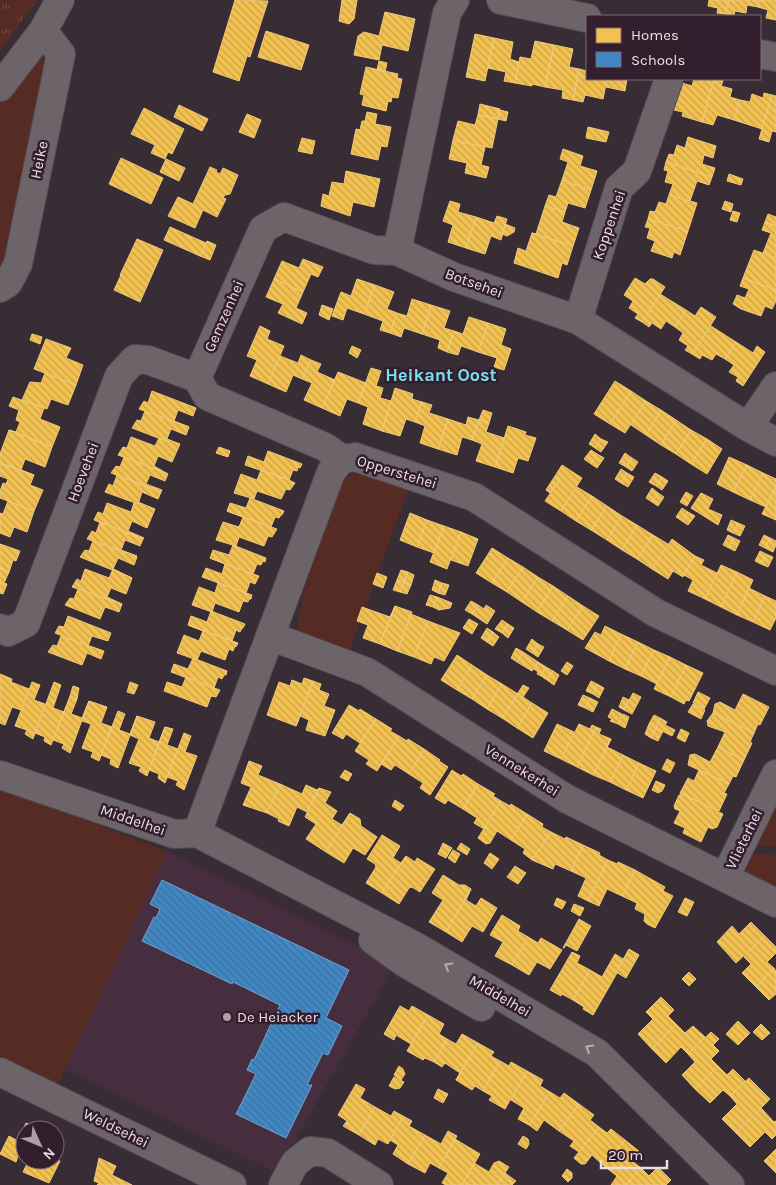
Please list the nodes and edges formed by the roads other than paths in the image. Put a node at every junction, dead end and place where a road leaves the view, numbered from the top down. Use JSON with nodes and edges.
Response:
{"nodes":[{"id":1,"x":60,"y":0,"type":"edge"},
{"id":2,"x":455,"y":0,"type":"edge"},
{"id":3,"x":501,"y":0,"type":"edge"},
{"id":4,"x":558,"y":6,"type":"edge"},
{"id":5,"x":586,"y":18,"type":"edge"},
{"id":6,"x":43,"y":30,"type":"junction"},
{"id":7,"x":761,"y":54,"type":"edge"},
{"id":8,"x":776,"y":57,"type":"edge"},
{"id":9,"x":669,"y":80,"type":"edge"},
{"id":10,"x":0,"y":87,"type":"edge"},
{"id":11,"x":397,"y":252,"type":"junction"},
{"id":12,"x":0,"y":288,"type":"edge"},
{"id":13,"x":578,"y":320,"type":"junction"},
{"id":14,"x":197,"y":378,"type":"junction"},
{"id":15,"x":776,"y":386,"type":"edge"},
{"id":16,"x":748,"y":427,"type":"junction"},
{"id":17,"x":776,"y":442,"type":"edge"},
{"id":18,"x":342,"y":459,"type":"junction"},
{"id":19,"x":0,"y":628,"type":"edge"},
{"id":20,"x":270,"y":636,"type":"junction"},
{"id":21,"x":776,"y":671,"type":"edge"},
{"id":22,"x":776,"y":774,"type":"edge"},
{"id":23,"x":0,"y":775,"type":"edge"},
{"id":24,"x":197,"y":833,"type":"junction"},
{"id":25,"x":725,"y":877,"type":"junction"},
{"id":26,"x":776,"y":903,"type":"edge"},
{"id":27,"x":0,"y":1072,"type":"edge"},
{"id":28,"x":232,"y":1185,"type":"edge"},
{"id":29,"x":284,"y":1185,"type":"edge"},
{"id":30,"x":379,"y":1185,"type":"edge"},
{"id":31,"x":730,"y":1185,"type":"edge"}],
"edges":[{"from":1,"to":6,"type":"street"},
{"from":2,"to":11,"type":"street"},
{"from":3,"to":4,"type":"street"},
{"from":4,"to":5,"type":"street"},
{"from":6,"to":10,"type":"street"},
{"from":6,"to":12,"type":"street","name":"Heike"},
{"from":7,"to":8,"type":"street"},
{"from":9,"to":13,"type":"street","name":"Koppenhei"},
{"from":11,"to":13,"type":"street","name":"Botsehei"},
{"from":11,"to":14,"type":"street","name":"Gemzenhei"},
{"from":13,"to":16,"type":"street","name":"Botsehei"},
{"from":14,"to":18,"type":"street"},
{"from":14,"to":19,"type":"street","name":"Hoevehei"},
{"from":15,"to":16,"type":"street"},
{"from":16,"to":17,"type":"street","name":"Botsehei"},
{"from":18,"to":20,"type":"street","name":"Opperstehei"},
{"from":18,"to":21,"type":"street","name":"Opperstehei"},
{"from":20,"to":24,"type":"street","name":"Opperstehei"},
{"from":20,"to":25,"type":"street","name":"Vennekerhei"},
{"from":22,"to":25,"type":"street","name":"Vlieterhei"},
{"from":23,"to":24,"type":"street","name":"Middelhei"},
{"from":24,"to":31,"type":"street","name":"Middelhei"},
{"from":25,"to":26,"type":"street","name":"Vennekerhei"},
{"from":27,"to":28,"type":"street","name":"Weldsehei"},
{"from":29,"to":30,"type":"street"}]}
